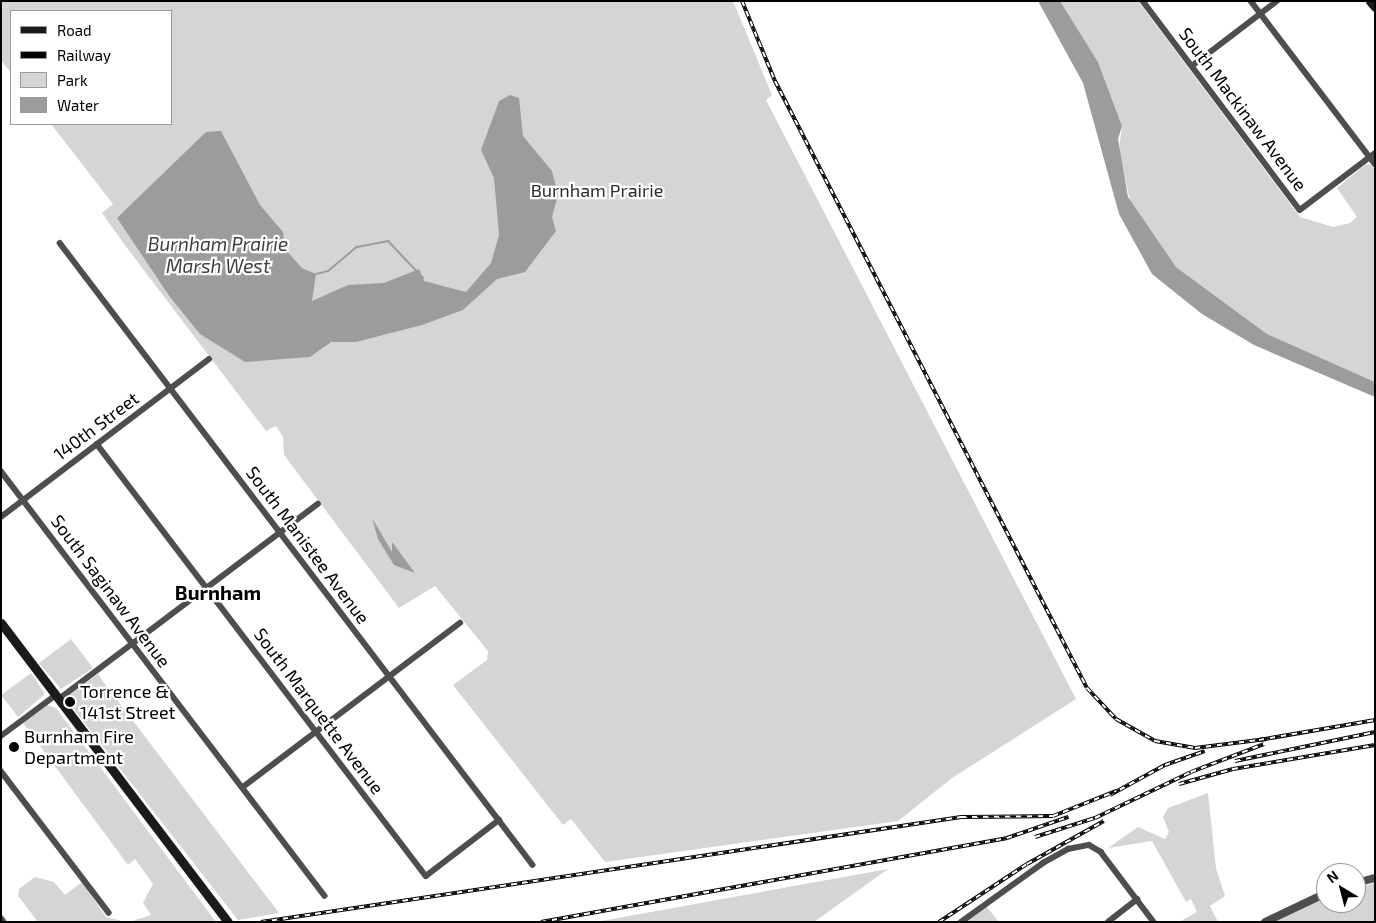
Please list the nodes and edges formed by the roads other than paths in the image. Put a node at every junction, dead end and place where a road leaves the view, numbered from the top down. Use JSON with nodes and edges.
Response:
{"nodes":[{"id":1,"x":1143,"y":1,"type":"edge"},
{"id":2,"x":1251,"y":1,"type":"edge"},
{"id":3,"x":1277,"y":1,"type":"edge"},
{"id":4,"x":1370,"y":1,"type":"edge"},
{"id":5,"x":1375,"y":7,"type":"edge"},
{"id":6,"x":1260,"y":14,"type":"junction"},
{"id":7,"x":1192,"y":66,"type":"junction"},
{"id":8,"x":1372,"y":155,"type":"edge"},
{"id":9,"x":1375,"y":164,"type":"edge"},
{"id":10,"x":60,"y":243,"type":"dead end"},
{"id":11,"x":209,"y":359,"type":"dead end"},
{"id":12,"x":171,"y":388,"type":"junction"},
{"id":13,"x":98,"y":444,"type":"junction"},
{"id":14,"x":1,"y":471,"type":"edge"},
{"id":15,"x":24,"y":500,"type":"junction"},
{"id":16,"x":318,"y":504,"type":"dead end"},
{"id":17,"x":1,"y":517,"type":"edge"},
{"id":18,"x":280,"y":532,"type":"junction"},
{"id":19,"x":207,"y":588,"type":"junction"},
{"id":20,"x":460,"y":623,"type":"dead end"},
{"id":21,"x":1,"y":624,"type":"edge"},
{"id":22,"x":133,"y":644,"type":"junction"},
{"id":23,"x":389,"y":676,"type":"junction"},
{"id":24,"x":57,"y":697,"type":"junction"},
{"id":25,"x":316,"y":732,"type":"junction"},
{"id":26,"x":1,"y":736,"type":"edge"},
{"id":27,"x":1,"y":771,"type":"edge"},
{"id":28,"x":243,"y":787,"type":"junction"},
{"id":29,"x":499,"y":820,"type":"junction"},
{"id":30,"x":533,"y":865,"type":"dead end"},
{"id":31,"x":325,"y":896,"type":"dead end"},
{"id":32,"x":1316,"y":898,"type":"edge"},
{"id":33,"x":1137,"y":899,"type":"junction"},
{"id":34,"x":109,"y":913,"type":"dead end"},
{"id":35,"x":1,"y":918,"type":"edge"},
{"id":36,"x":4,"y":922,"type":"edge"},
{"id":37,"x":228,"y":922,"type":"edge"},
{"id":38,"x":961,"y":922,"type":"edge"},
{"id":39,"x":1108,"y":922,"type":"edge"},
{"id":40,"x":1154,"y":922,"type":"edge"},
{"id":41,"x":1265,"y":922,"type":"edge"}],
"edges":[{"from":1,"to":7,"type":"street","name":"South Mackinaw Avenue"},
{"from":2,"to":6,"type":"street"},
{"from":3,"to":6,"type":"street"},
{"from":4,"to":5,"type":"main road"},
{"from":6,"to":7,"type":"street"},
{"from":6,"to":8,"type":"street"},
{"from":7,"to":8,"type":"street","name":"South Mackinaw Avenue"},
{"from":8,"to":9,"type":"street"},
{"from":10,"to":12,"type":"street","name":"South Manistee Avenue"},
{"from":11,"to":12,"type":"street","name":"140th Street"},
{"from":12,"to":13,"type":"street","name":"140th Street"},
{"from":12,"to":18,"type":"street","name":"South Manistee Avenue"},
{"from":13,"to":15,"type":"street","name":"140th Street"},
{"from":13,"to":19,"type":"street","name":"South Marquette Avenue"},
{"from":14,"to":15,"type":"street","name":"South Saginaw Avenue"},
{"from":15,"to":17,"type":"street","name":"140th Street"},
{"from":15,"to":22,"type":"street","name":"South Saginaw Avenue"},
{"from":16,"to":18,"type":"street"},
{"from":18,"to":19,"type":"street"},
{"from":18,"to":23,"type":"street","name":"South Manistee Avenue"},
{"from":19,"to":22,"type":"street"},
{"from":19,"to":25,"type":"street","name":"South Marquette Avenue"},
{"from":20,"to":23,"type":"street"},
{"from":21,"to":24,"type":"main road"},
{"from":22,"to":24,"type":"street"},
{"from":22,"to":28,"type":"street","name":"South Saginaw Avenue"},
{"from":23,"to":25,"type":"street"},
{"from":23,"to":29,"type":"street","name":"South Manistee Avenue"},
{"from":24,"to":26,"type":"street"},
{"from":24,"to":37,"type":"main road"},
{"from":25,"to":28,"type":"street"},
{"from":25,"to":29,"type":"street","name":"South Marquette Avenue"},
{"from":27,"to":34,"type":"street"},
{"from":28,"to":31,"type":"street","name":"South Saginaw Avenue"},
{"from":29,"to":30,"type":"street","name":"South Manistee Avenue"},
{"from":32,"to":41,"type":"street"},
{"from":33,"to":38,"type":"street"},
{"from":33,"to":39,"type":"street"},
{"from":33,"to":40,"type":"street"},
{"from":35,"to":36,"type":"street"}]}
